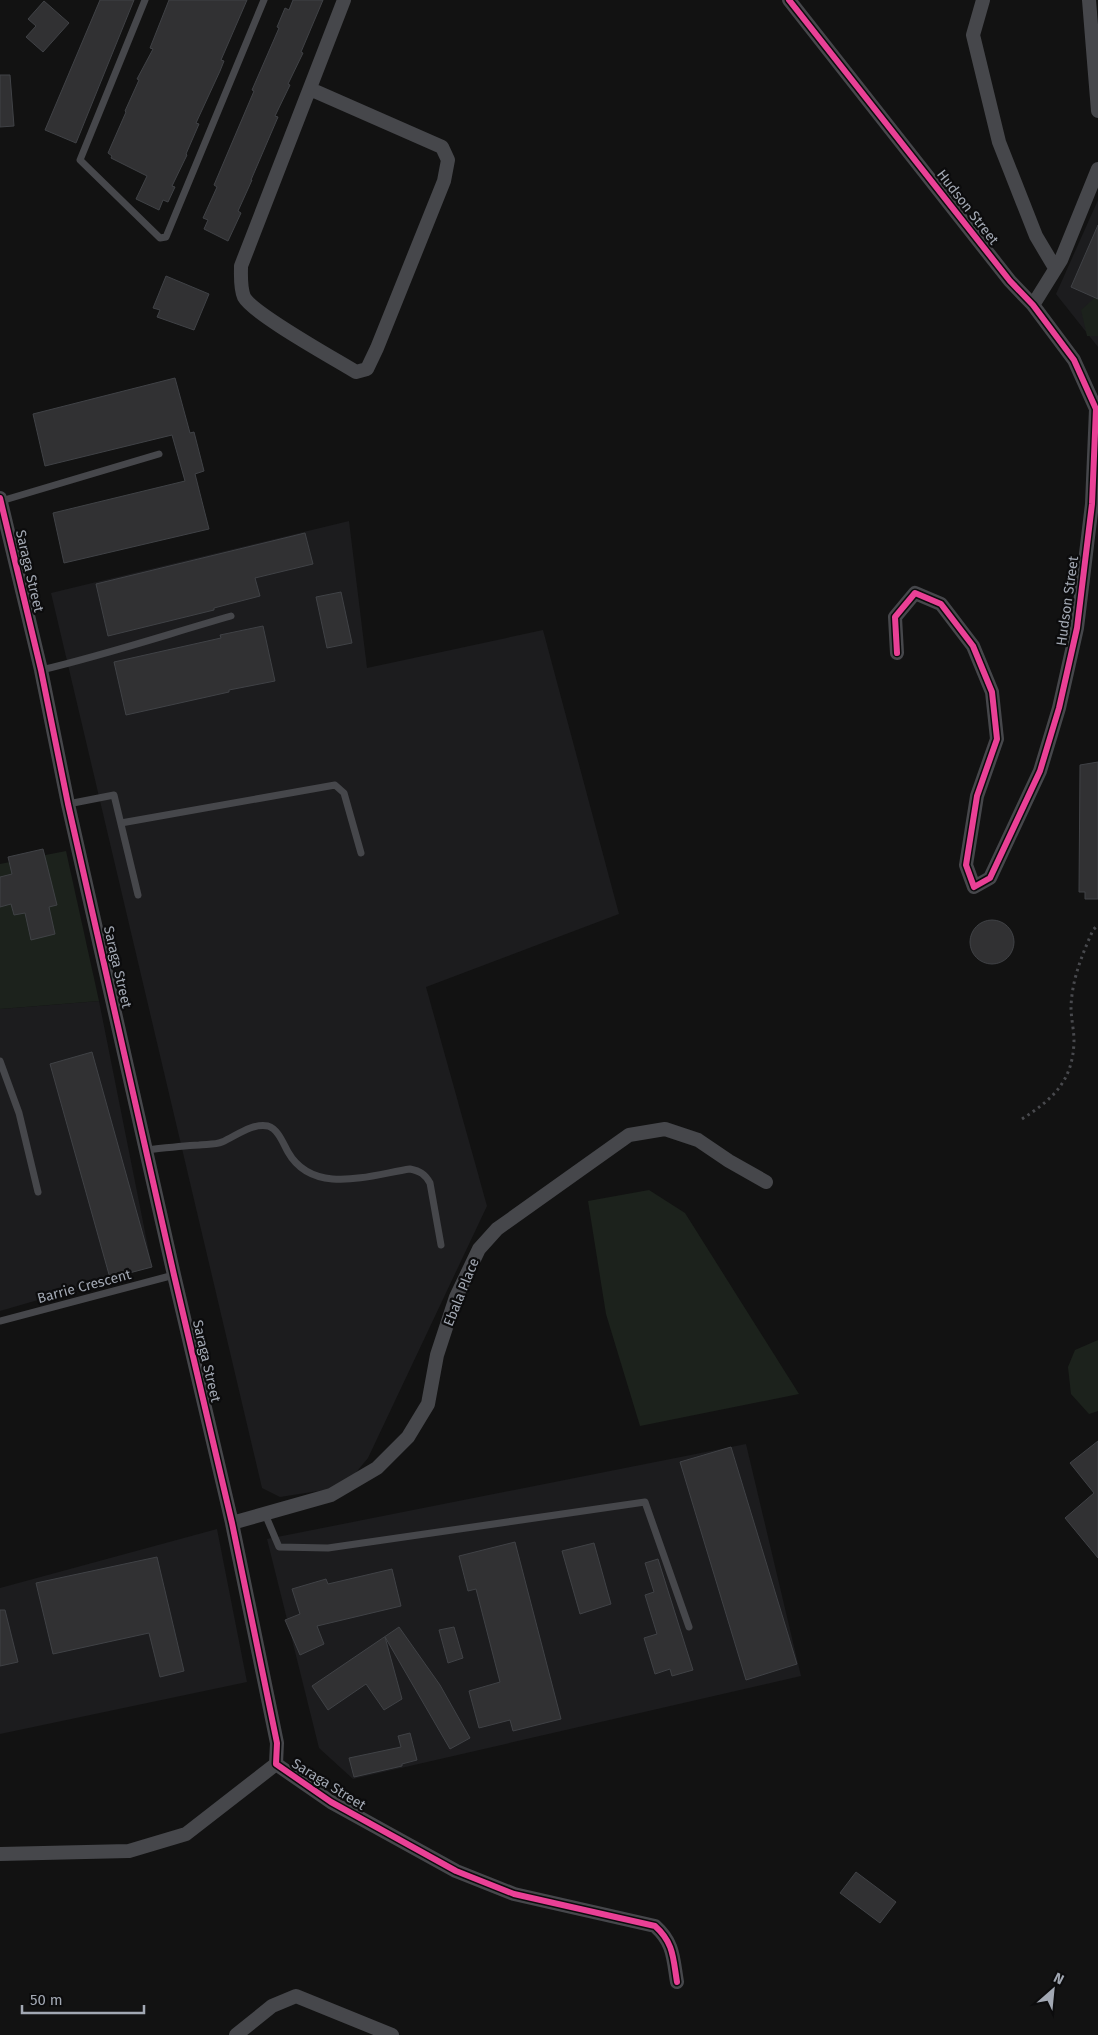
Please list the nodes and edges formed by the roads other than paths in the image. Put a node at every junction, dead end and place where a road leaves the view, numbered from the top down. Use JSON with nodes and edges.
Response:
{"nodes":[{"id":1,"x":145,"y":0,"type":"edge"},
{"id":2,"x":264,"y":0,"type":"edge"},
{"id":3,"x":344,"y":0,"type":"edge"},
{"id":4,"x":789,"y":0,"type":"edge"},
{"id":5,"x":983,"y":0,"type":"edge"},
{"id":6,"x":1089,"y":0,"type":"edge"},
{"id":7,"x":310,"y":89,"type":"junction"},
{"id":8,"x":1098,"y":111,"type":"edge"},
{"id":9,"x":1098,"y":169,"type":"edge"},
{"id":10,"x":1055,"y":268,"type":"junction"},
{"id":11,"x":1033,"y":305,"type":"junction"},
{"id":12,"x":159,"y":454,"type":"dead end"},
{"id":13,"x":0,"y":499,"type":"edge"},
{"id":14,"x":231,"y":616,"type":"dead end"},
{"id":15,"x":897,"y":653,"type":"dead end"},
{"id":16,"x":41,"y":670,"type":"junction"},
{"id":17,"x":68,"y":804,"type":"junction"},
{"id":18,"x":121,"y":823,"type":"junction"},
{"id":19,"x":361,"y":853,"type":"dead end"},
{"id":20,"x":138,"y":895,"type":"dead end"},
{"id":21,"x":0,"y":1061,"type":"edge"},
{"id":22,"x":146,"y":1150,"type":"junction"},
{"id":23,"x":766,"y":1182,"type":"dead end"},
{"id":24,"x":38,"y":1192,"type":"dead end"},
{"id":25,"x":441,"y":1245,"type":"dead end"},
{"id":26,"x":174,"y":1275,"type":"junction"},
{"id":27,"x":0,"y":1321,"type":"edge"},
{"id":28,"x":266,"y":1514,"type":"junction"},
{"id":29,"x":232,"y":1524,"type":"junction"},
{"id":30,"x":689,"y":1627,"type":"dead end"},
{"id":31,"x":276,"y":1764,"type":"junction"},
{"id":32,"x":0,"y":1854,"type":"edge"},
{"id":33,"x":677,"y":1982,"type":"dead end"},
{"id":34,"x":236,"y":2035,"type":"edge"},
{"id":35,"x":392,"y":2035,"type":"edge"}],
"edges":[{"from":1,"to":2,"type":"lane"},
{"from":3,"to":7,"type":"street"},
{"from":4,"to":11,"type":"street","name":"Hudson Street"},
{"from":5,"to":10,"type":"street"},
{"from":6,"to":8,"type":"street"},
{"from":7,"to":7,"type":"street"},
{"from":9,"to":10,"type":"street"},
{"from":10,"to":11,"type":"street"},
{"from":11,"to":15,"type":"street","name":"Hudson Street"},
{"from":12,"to":13,"type":"lane"},
{"from":13,"to":16,"type":"street","name":"Saraga Street"},
{"from":14,"to":16,"type":"lane"},
{"from":16,"to":17,"type":"street","name":"Saraga Street"},
{"from":17,"to":18,"type":"lane"},
{"from":17,"to":22,"type":"street","name":"Saraga Street"},
{"from":18,"to":19,"type":"lane"},
{"from":18,"to":20,"type":"lane"},
{"from":21,"to":24,"type":"lane"},
{"from":22,"to":25,"type":"lane"},
{"from":22,"to":26,"type":"street","name":"Saraga Street"},
{"from":23,"to":28,"type":"street","name":"Ebala Place"},
{"from":26,"to":27,"type":"lane","name":"Barrie Crescent"},
{"from":26,"to":29,"type":"street","name":"Saraga Street"},
{"from":28,"to":29,"type":"street","name":"Ebala Place"},
{"from":28,"to":30,"type":"lane"},
{"from":29,"to":31,"type":"street","name":"Saraga Street"},
{"from":31,"to":32,"type":"street"},
{"from":31,"to":33,"type":"street","name":"Saraga Street"},
{"from":34,"to":35,"type":"street"}]}
